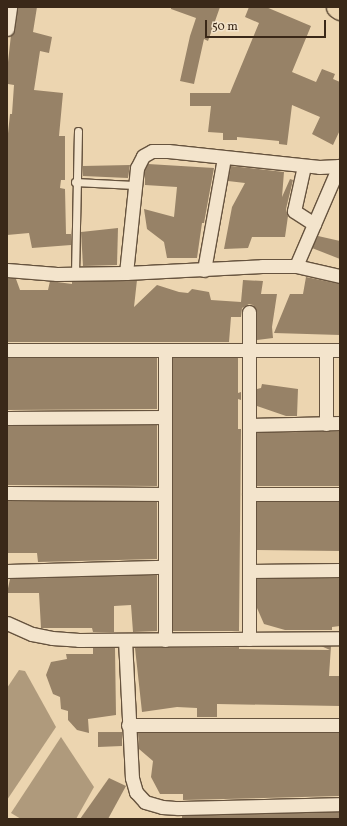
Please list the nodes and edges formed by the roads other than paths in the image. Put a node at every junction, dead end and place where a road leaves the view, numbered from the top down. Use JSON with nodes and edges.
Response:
{"nodes":[{"id":1,"x":10,"y":7,"type":"edge"},
{"id":2,"x":337,"y":7,"type":"edge"},
{"id":3,"x":340,"y":9,"type":"edge"},
{"id":4,"x":7,"y":29,"type":"edge"},
{"id":5,"x":78,"y":131,"type":"dead end"},
{"id":6,"x":224,"y":158,"type":"junction"},
{"id":7,"x":304,"y":166,"type":"junction"},
{"id":8,"x":340,"y":166,"type":"edge"},
{"id":9,"x":76,"y":182,"type":"junction"},
{"id":10,"x":134,"y":185,"type":"junction"},
{"id":11,"x":314,"y":224,"type":"junction"},
{"id":12,"x":296,"y":266,"type":"junction"},
{"id":13,"x":7,"y":270,"type":"edge"},
{"id":14,"x":204,"y":270,"type":"junction"},
{"id":15,"x":126,"y":273,"type":"junction"},
{"id":16,"x":75,"y":274,"type":"junction"},
{"id":17,"x":340,"y":276,"type":"edge"},
{"id":18,"x":249,"y":312,"type":"dead end"},
{"id":19,"x":7,"y":350,"type":"edge"},
{"id":20,"x":165,"y":350,"type":"junction"},
{"id":21,"x":249,"y":350,"type":"junction"},
{"id":22,"x":326,"y":350,"type":"junction"},
{"id":23,"x":340,"y":350,"type":"edge"},
{"id":24,"x":165,"y":417,"type":"junction"},
{"id":25,"x":7,"y":418,"type":"edge"},
{"id":26,"x":340,"y":423,"type":"edge"},
{"id":27,"x":326,"y":424,"type":"junction"},
{"id":28,"x":249,"y":425,"type":"junction"},
{"id":29,"x":7,"y":493,"type":"edge"},
{"id":30,"x":165,"y":494,"type":"junction"},
{"id":31,"x":249,"y":494,"type":"junction"},
{"id":32,"x":340,"y":494,"type":"edge"},
{"id":33,"x":165,"y":567,"type":"junction"},
{"id":34,"x":249,"y":570,"type":"junction"},
{"id":35,"x":340,"y":570,"type":"edge"},
{"id":36,"x":7,"y":571,"type":"edge"},
{"id":37,"x":7,"y":623,"type":"edge"},
{"id":38,"x":340,"y":638,"type":"edge"},
{"id":39,"x":249,"y":639,"type":"junction"},
{"id":40,"x":125,"y":640,"type":"junction"},
{"id":41,"x":165,"y":640,"type":"junction"},
{"id":42,"x":128,"y":725,"type":"junction"},
{"id":43,"x":340,"y":725,"type":"edge"},
{"id":44,"x":340,"y":804,"type":"edge"}],
"edges":[{"from":1,"to":4,"type":"street"},
{"from":2,"to":3,"type":"main road"},
{"from":5,"to":9,"type":"lane"},
{"from":6,"to":7,"type":"street"},
{"from":6,"to":10,"type":"street"},
{"from":6,"to":14,"type":"street"},
{"from":7,"to":8,"type":"street"},
{"from":7,"to":11,"type":"street"},
{"from":8,"to":11,"type":"street"},
{"from":9,"to":10,"type":"lane"},
{"from":9,"to":16,"type":"lane"},
{"from":10,"to":15,"type":"street"},
{"from":11,"to":12,"type":"street"},
{"from":12,"to":14,"type":"street"},
{"from":12,"to":17,"type":"street"},
{"from":13,"to":16,"type":"street"},
{"from":14,"to":15,"type":"street"},
{"from":15,"to":16,"type":"street"},
{"from":18,"to":21,"type":"street"},
{"from":19,"to":20,"type":"street"},
{"from":20,"to":21,"type":"street"},
{"from":20,"to":24,"type":"street"},
{"from":21,"to":22,"type":"street"},
{"from":21,"to":28,"type":"street"},
{"from":22,"to":23,"type":"street"},
{"from":22,"to":27,"type":"street"},
{"from":24,"to":25,"type":"street"},
{"from":24,"to":30,"type":"street"},
{"from":26,"to":27,"type":"street"},
{"from":27,"to":28,"type":"street"},
{"from":28,"to":31,"type":"street"},
{"from":29,"to":30,"type":"street"},
{"from":30,"to":33,"type":"street"},
{"from":31,"to":32,"type":"street"},
{"from":31,"to":34,"type":"street"},
{"from":33,"to":36,"type":"street"},
{"from":33,"to":41,"type":"street"},
{"from":34,"to":35,"type":"street"},
{"from":34,"to":39,"type":"street"},
{"from":37,"to":40,"type":"street"},
{"from":38,"to":39,"type":"street"},
{"from":39,"to":41,"type":"street"},
{"from":40,"to":41,"type":"street"},
{"from":40,"to":42,"type":"street"},
{"from":42,"to":43,"type":"street"},
{"from":42,"to":44,"type":"street"}]}
